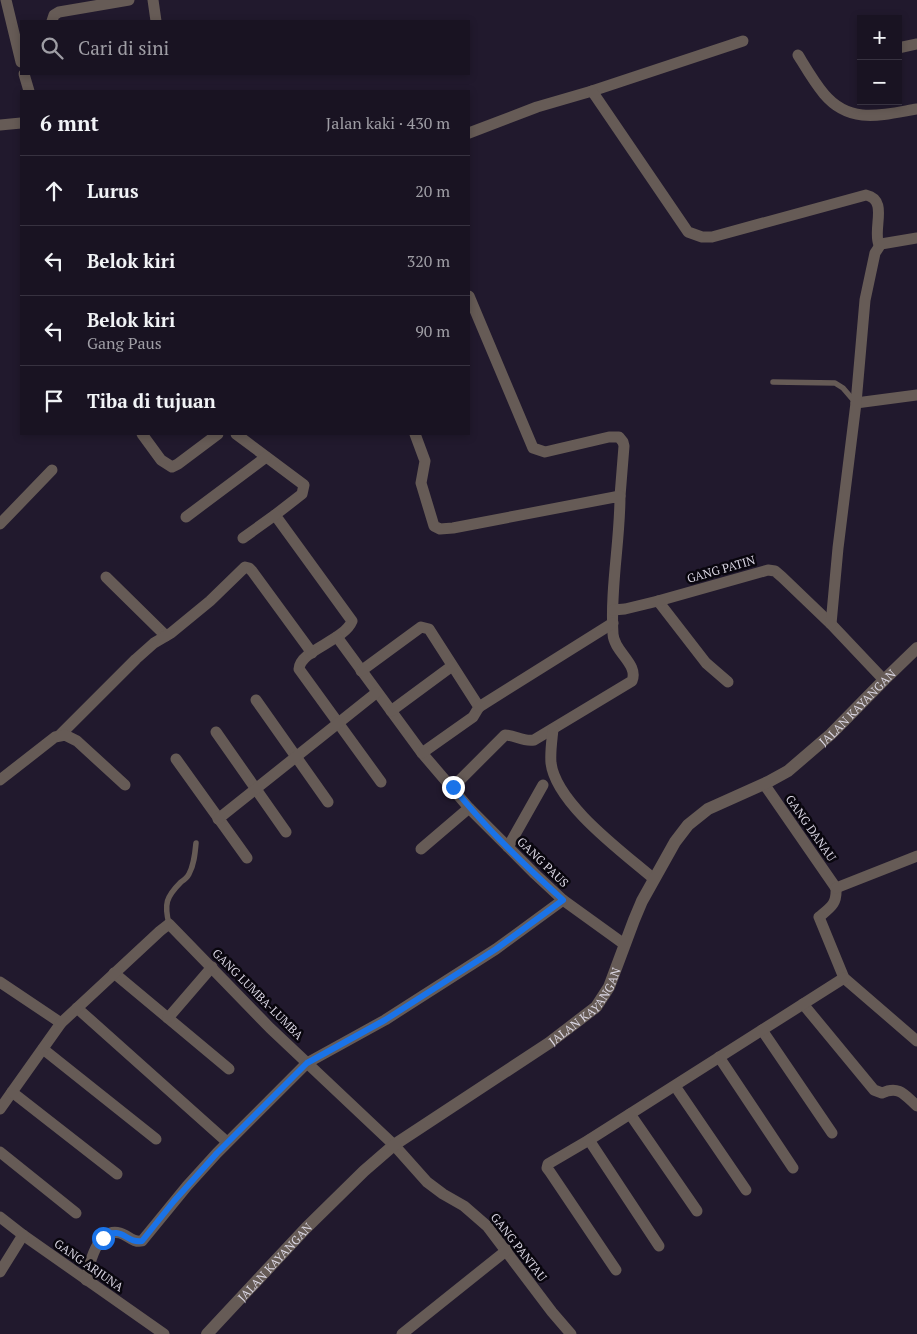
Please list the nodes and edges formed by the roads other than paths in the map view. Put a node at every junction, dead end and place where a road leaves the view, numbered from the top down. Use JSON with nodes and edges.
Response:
{"nodes":[{"id":1,"x":6,"y":0,"type":"edge"},
{"id":2,"x":128,"y":0,"type":"edge"},
{"id":3,"x":153,"y":0,"type":"edge"},
{"id":4,"x":52,"y":20,"type":"edge"},
{"id":5,"x":156,"y":20,"type":"edge"},
{"id":6,"x":743,"y":41,"type":"dead end"},
{"id":7,"x":917,"y":44,"type":"edge"},
{"id":8,"x":902,"y":47,"type":"edge"},
{"id":9,"x":798,"y":55,"type":"dead end"},
{"id":10,"x":20,"y":58,"type":"edge"},
{"id":11,"x":24,"y":75,"type":"edge"},
{"id":12,"x":28,"y":90,"type":"edge"},
{"id":13,"x":592,"y":91,"type":"junction"},
{"id":14,"x":917,"y":109,"type":"edge"},
{"id":15,"x":20,"y":123,"type":"edge"},
{"id":16,"x":0,"y":125,"type":"edge"},
{"id":17,"x":470,"y":133,"type":"edge"},
{"id":18,"x":917,"y":238,"type":"edge"},
{"id":19,"x":879,"y":245,"type":"junction"},
{"id":20,"x":470,"y":298,"type":"edge"},
{"id":21,"x":773,"y":382,"type":"dead end"},
{"id":22,"x":917,"y":395,"type":"edge"},
{"id":23,"x":856,"y":403,"type":"junction"},
{"id":24,"x":143,"y":435,"type":"edge"},
{"id":25,"x":217,"y":435,"type":"edge"},
{"id":26,"x":237,"y":435,"type":"edge"},
{"id":27,"x":414,"y":435,"type":"edge"},
{"id":28,"x":266,"y":457,"type":"junction"},
{"id":29,"x":52,"y":470,"type":"dead end"},
{"id":30,"x":620,"y":496,"type":"junction"},
{"id":31,"x":275,"y":515,"type":"junction"},
{"id":32,"x":186,"y":517,"type":"dead end"},
{"id":33,"x":0,"y":524,"type":"edge"},
{"id":34,"x":242,"y":538,"type":"dead end"},
{"id":35,"x":106,"y":577,"type":"dead end"},
{"id":36,"x":658,"y":601,"type":"junction"},
{"id":37,"x":613,"y":610,"type":"junction"},
{"id":38,"x":613,"y":624,"type":"junction"},
{"id":39,"x":831,"y":624,"type":"junction"},
{"id":40,"x":166,"y":636,"type":"junction"},
{"id":41,"x":337,"y":638,"type":"junction"},
{"id":42,"x":917,"y":648,"type":"edge"},
{"id":43,"x":312,"y":653,"type":"junction"},
{"id":44,"x":452,"y":666,"type":"junction"},
{"id":45,"x":362,"y":671,"type":"junction"},
{"id":46,"x":884,"y":680,"type":"junction"},
{"id":47,"x":728,"y":682,"type":"dead end"},
{"id":48,"x":376,"y":693,"type":"junction"},
{"id":49,"x":256,"y":700,"type":"dead end"},
{"id":50,"x":478,"y":707,"type":"junction"},
{"id":51,"x":391,"y":712,"type":"junction"},
{"id":52,"x":337,"y":724,"type":"junction"},
{"id":53,"x":554,"y":728,"type":"junction"},
{"id":54,"x":216,"y":732,"type":"dead end"},
{"id":55,"x":60,"y":735,"type":"junction"},
{"id":56,"x":422,"y":753,"type":"junction"},
{"id":57,"x":296,"y":756,"type":"junction"},
{"id":58,"x":176,"y":759,"type":"dead end"},
{"id":59,"x":0,"y":780,"type":"edge"},
{"id":60,"x":381,"y":782,"type":"dead end"},
{"id":61,"x":764,"y":784,"type":"junction"},
{"id":62,"x":125,"y":785,"type":"dead end"},
{"id":63,"x":543,"y":785,"type":"dead end"},
{"id":64,"x":453,"y":787,"type":"junction"},
{"id":65,"x":256,"y":788,"type":"junction"},
{"id":66,"x":328,"y":802,"type":"dead end"},
{"id":67,"x":469,"y":808,"type":"junction"},
{"id":68,"x":218,"y":819,"type":"junction"},
{"id":69,"x":286,"y":832,"type":"dead end"},
{"id":70,"x":196,"y":843,"type":"dead end"},
{"id":71,"x":508,"y":847,"type":"junction"},
{"id":72,"x":421,"y":849,"type":"dead end"},
{"id":73,"x":917,"y":856,"type":"edge"},
{"id":74,"x":247,"y":858,"type":"dead end"},
{"id":75,"x":654,"y":879,"type":"junction"},
{"id":76,"x":836,"y":888,"type":"junction"},
{"id":77,"x":563,"y":900,"type":"junction"},
{"id":78,"x":169,"y":924,"type":"junction"},
{"id":79,"x":624,"y":944,"type":"junction"},
{"id":80,"x":212,"y":967,"type":"junction"},
{"id":81,"x":114,"y":974,"type":"junction"},
{"id":82,"x":844,"y":978,"type":"junction"},
{"id":83,"x":0,"y":982,"type":"edge"},
{"id":84,"x":803,"y":1004,"type":"junction"},
{"id":85,"x":77,"y":1008,"type":"junction"},
{"id":86,"x":168,"y":1018,"type":"junction"},
{"id":87,"x":61,"y":1023,"type":"junction"},
{"id":88,"x":762,"y":1030,"type":"junction"},
{"id":89,"x":917,"y":1041,"type":"edge"},
{"id":90,"x":43,"y":1049,"type":"junction"},
{"id":91,"x":719,"y":1057,"type":"junction"},
{"id":92,"x":307,"y":1063,"type":"junction"},
{"id":93,"x":229,"y":1069,"type":"dead end"},
{"id":94,"x":675,"y":1086,"type":"junction"},
{"id":95,"x":12,"y":1092,"type":"junction"},
{"id":96,"x":917,"y":1106,"type":"edge"},
{"id":97,"x":0,"y":1109,"type":"edge"},
{"id":98,"x":630,"y":1114,"type":"junction"},
{"id":99,"x":832,"y":1133,"type":"dead end"},
{"id":100,"x":156,"y":1140,"type":"dead end"},
{"id":101,"x":589,"y":1140,"type":"junction"},
{"id":102,"x":227,"y":1142,"type":"junction"},
{"id":103,"x":394,"y":1144,"type":"junction"},
{"id":104,"x":0,"y":1152,"type":"edge"},
{"id":105,"x":793,"y":1168,"type":"dead end"},
{"id":106,"x":116,"y":1174,"type":"dead end"},
{"id":107,"x":746,"y":1190,"type":"dead end"},
{"id":108,"x":697,"y":1211,"type":"dead end"},
{"id":109,"x":76,"y":1213,"type":"dead end"},
{"id":110,"x":0,"y":1217,"type":"edge"},
{"id":111,"x":23,"y":1235,"type":"junction"},
{"id":112,"x":659,"y":1246,"type":"dead end"},
{"id":113,"x":507,"y":1250,"type":"junction"},
{"id":114,"x":616,"y":1270,"type":"dead end"},
{"id":115,"x":0,"y":1272,"type":"edge"},
{"id":116,"x":86,"y":1280,"type":"junction"},
{"id":117,"x":164,"y":1334,"type":"edge"},
{"id":118,"x":207,"y":1334,"type":"edge"},
{"id":119,"x":402,"y":1334,"type":"edge"},
{"id":120,"x":571,"y":1334,"type":"edge"}],
"edges":[{"from":1,"to":10,"type":"street"},
{"from":2,"to":4,"type":"street"},
{"from":3,"to":5,"type":"street"},
{"from":6,"to":13,"type":"street"},
{"from":7,"to":8,"type":"street"},
{"from":9,"to":14,"type":"street"},
{"from":11,"to":12,"type":"street"},
{"from":13,"to":17,"type":"street"},
{"from":13,"to":19,"type":"street"},
{"from":15,"to":16,"type":"street"},
{"from":18,"to":19,"type":"street"},
{"from":19,"to":23,"type":"street"},
{"from":20,"to":30,"type":"street"},
{"from":21,"to":23,"type":"lane"},
{"from":22,"to":23,"type":"street"},
{"from":23,"to":39,"type":"street"},
{"from":24,"to":25,"type":"street"},
{"from":26,"to":28,"type":"street"},
{"from":27,"to":30,"type":"street"},
{"from":28,"to":31,"type":"street"},
{"from":28,"to":32,"type":"street"},
{"from":29,"to":33,"type":"street"},
{"from":30,"to":37,"type":"street"},
{"from":31,"to":34,"type":"street"},
{"from":31,"to":41,"type":"street"},
{"from":35,"to":40,"type":"street"},
{"from":36,"to":37,"type":"street","name":"GANG PATIN"},
{"from":36,"to":39,"type":"street","name":"GANG PATIN"},
{"from":36,"to":47,"type":"street"},
{"from":37,"to":38,"type":"street"},
{"from":38,"to":50,"type":"street"},
{"from":38,"to":53,"type":"street"},
{"from":39,"to":46,"type":"street","name":"GANG PATIN"},
{"from":40,"to":43,"type":"street"},
{"from":40,"to":55,"type":"street"},
{"from":41,"to":43,"type":"street"},
{"from":41,"to":45,"type":"street","name":"GANG PAUS"},
{"from":42,"to":46,"type":"street","name":"JALAN KAYANGAN"},
{"from":43,"to":52,"type":"street"},
{"from":44,"to":45,"type":"street"},
{"from":44,"to":50,"type":"street"},
{"from":44,"to":51,"type":"street"},
{"from":45,"to":48,"type":"street","name":"GANG PAUS"},
{"from":46,"to":61,"type":"street","name":"JALAN KAYANGAN"},
{"from":48,"to":51,"type":"street","name":"GANG PAUS"},
{"from":48,"to":52,"type":"street"},
{"from":49,"to":57,"type":"street"},
{"from":50,"to":56,"type":"street"},
{"from":51,"to":56,"type":"street","name":"GANG PAUS"},
{"from":52,"to":57,"type":"street"},
{"from":52,"to":60,"type":"street"},
{"from":53,"to":64,"type":"street"},
{"from":53,"to":75,"type":"street"},
{"from":54,"to":65,"type":"street"},
{"from":55,"to":59,"type":"street"},
{"from":55,"to":62,"type":"street"},
{"from":56,"to":64,"type":"street","name":"GANG PAUS"},
{"from":57,"to":65,"type":"street"},
{"from":57,"to":66,"type":"street"},
{"from":58,"to":68,"type":"street"},
{"from":61,"to":75,"type":"street","name":"JALAN KAYANGAN"},
{"from":61,"to":76,"type":"street","name":"GANG DANAU"},
{"from":63,"to":71,"type":"street"},
{"from":64,"to":67,"type":"street","name":"GANG PAUS"},
{"from":65,"to":68,"type":"street"},
{"from":65,"to":69,"type":"street"},
{"from":67,"to":71,"type":"street","name":"GANG PAUS"},
{"from":67,"to":72,"type":"street"},
{"from":68,"to":74,"type":"street"},
{"from":70,"to":78,"type":"lane"},
{"from":71,"to":77,"type":"street","name":"GANG PAUS"},
{"from":73,"to":76,"type":"street"},
{"from":75,"to":79,"type":"street","name":"JALAN KAYANGAN"},
{"from":76,"to":82,"type":"street"},
{"from":77,"to":79,"type":"street","name":"GANG PAUS"},
{"from":77,"to":92,"type":"street"},
{"from":78,"to":80,"type":"street","name":"GANG LUMBA-LUMBA"},
{"from":78,"to":81,"type":"street"},
{"from":79,"to":103,"type":"street","name":"JALAN KAYANGAN"},
{"from":80,"to":86,"type":"street"},
{"from":80,"to":92,"type":"street","name":"GANG LUMBA-LUMBA"},
{"from":81,"to":85,"type":"street"},
{"from":81,"to":86,"type":"street"},
{"from":82,"to":84,"type":"street"},
{"from":82,"to":89,"type":"street"},
{"from":83,"to":87,"type":"street"},
{"from":84,"to":88,"type":"street"},
{"from":84,"to":96,"type":"street"},
{"from":85,"to":87,"type":"street"},
{"from":85,"to":102,"type":"street"},
{"from":86,"to":93,"type":"street"},
{"from":87,"to":90,"type":"street"},
{"from":88,"to":91,"type":"street"},
{"from":88,"to":99,"type":"street"},
{"from":90,"to":95,"type":"street"},
{"from":90,"to":100,"type":"street"},
{"from":91,"to":94,"type":"street"},
{"from":91,"to":105,"type":"street"},
{"from":92,"to":102,"type":"street"},
{"from":92,"to":103,"type":"street","name":"GANG LUMBA-LUMBA"},
{"from":94,"to":98,"type":"street"},
{"from":94,"to":107,"type":"street"},
{"from":95,"to":97,"type":"street"},
{"from":95,"to":106,"type":"street"},
{"from":98,"to":101,"type":"street"},
{"from":98,"to":108,"type":"street"},
{"from":101,"to":112,"type":"street"},
{"from":101,"to":114,"type":"street"},
{"from":102,"to":116,"type":"street"},
{"from":103,"to":113,"type":"street","name":"GANG PANTAU"},
{"from":103,"to":118,"type":"street","name":"JALAN KAYANGAN"},
{"from":104,"to":109,"type":"street"},
{"from":110,"to":111,"type":"street","name":"GANG ARJUNA"},
{"from":111,"to":115,"type":"street"},
{"from":111,"to":116,"type":"street","name":"GANG ARJUNA"},
{"from":113,"to":119,"type":"street"},
{"from":113,"to":120,"type":"street","name":"GANG PANTAU"},
{"from":116,"to":117,"type":"street","name":"GANG ARJUNA"}]}
